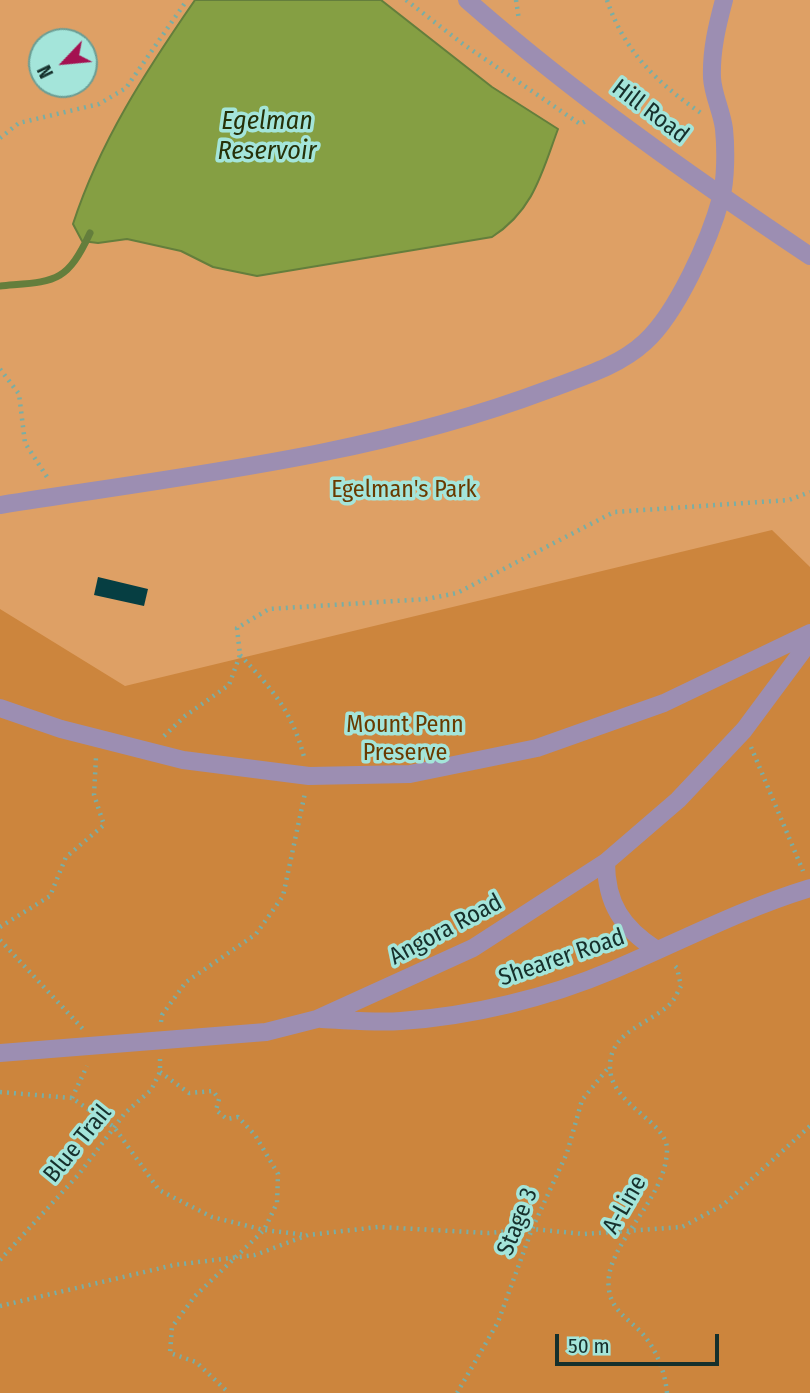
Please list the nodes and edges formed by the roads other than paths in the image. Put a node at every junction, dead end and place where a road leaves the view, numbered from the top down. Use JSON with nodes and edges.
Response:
{"nodes":[{"id":1,"x":467,"y":0,"type":"edge"},
{"id":2,"x":724,"y":0,"type":"edge"},
{"id":3,"x":722,"y":196,"type":"junction"},
{"id":4,"x":810,"y":256,"type":"edge"},
{"id":5,"x":0,"y":505,"type":"edge"},
{"id":6,"x":810,"y":633,"type":"edge"},
{"id":7,"x":810,"y":641,"type":"edge"},
{"id":8,"x":0,"y":708,"type":"edge"},
{"id":9,"x":606,"y":862,"type":"junction"},
{"id":10,"x":810,"y":888,"type":"edge"},
{"id":11,"x":657,"y":950,"type":"junction"},
{"id":12,"x":317,"y":1019,"type":"junction"},
{"id":13,"x":0,"y":1053,"type":"edge"}],
"edges":[{"from":1,"to":3,"type":"street","name":"Hill Road"},
{"from":2,"to":3,"type":"street"},
{"from":3,"to":4,"type":"street","name":"Hill Road"},
{"from":3,"to":5,"type":"street"},
{"from":6,"to":8,"type":"street"},
{"from":7,"to":9,"type":"street","name":"Angora Road"},
{"from":9,"to":11,"type":"street"},
{"from":9,"to":12,"type":"street","name":"Angora Road"},
{"from":10,"to":11,"type":"street","name":"Shearer Road"},
{"from":11,"to":12,"type":"street","name":"Shearer Road"},
{"from":12,"to":13,"type":"street","name":"Angora Road"}]}
